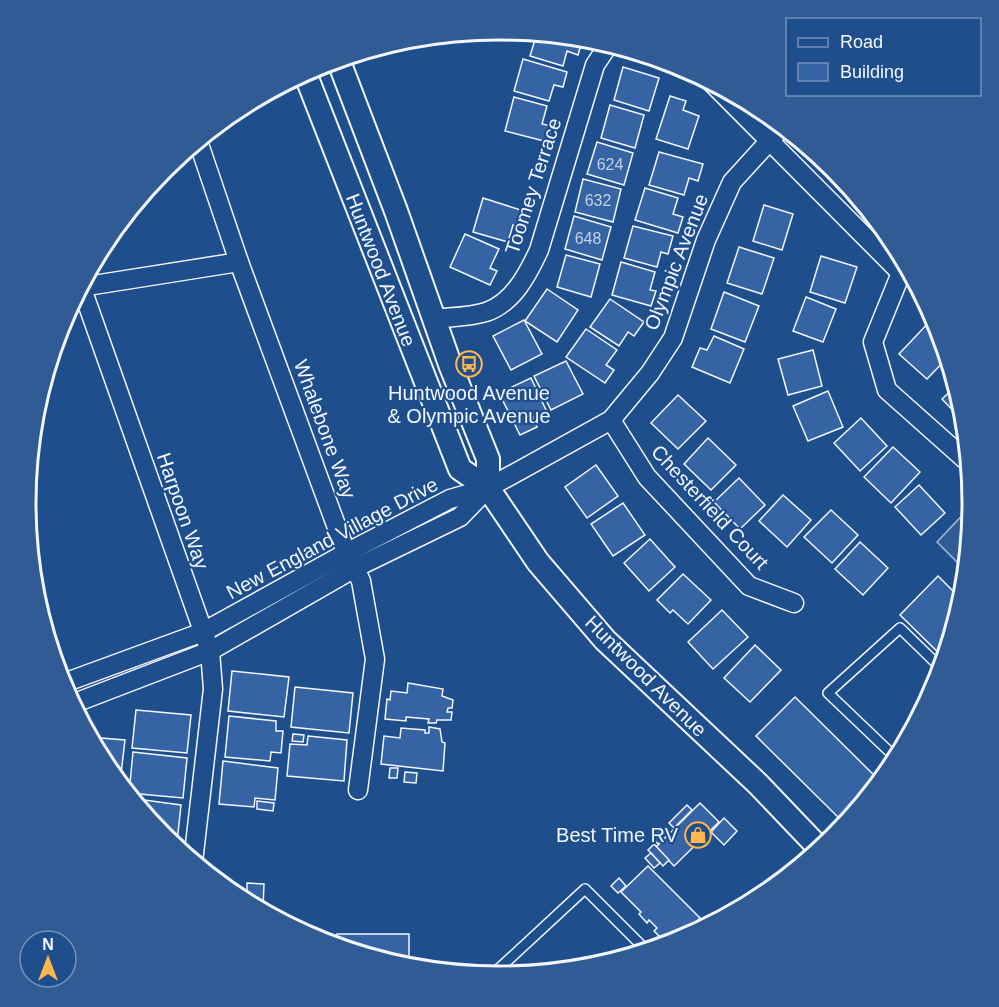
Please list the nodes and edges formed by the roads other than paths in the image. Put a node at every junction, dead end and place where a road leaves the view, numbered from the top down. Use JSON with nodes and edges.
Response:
{"nodes":[{"id":1,"x":603,"y":52,"type":"edge"},
{"id":2,"x":341,"y":68,"type":"edge"},
{"id":3,"x":308,"y":81,"type":"edge"},
{"id":4,"x":731,"y":102,"type":"edge"},
{"id":5,"x":777,"y":132,"type":"edge"},
{"id":6,"x":769,"y":140,"type":"junction"},
{"id":7,"x":201,"y":149,"type":"edge"},
{"id":8,"x":894,"y":260,"type":"edge"},
{"id":9,"x":239,"y":262,"type":"junction"},
{"id":10,"x":902,"y":274,"type":"edge"},
{"id":11,"x":91,"y":284,"type":"edge"},
{"id":12,"x":85,"y":297,"type":"edge"},
{"id":13,"x":434,"y":319,"type":"junction"},
{"id":14,"x":611,"y":420,"type":"junction"},
{"id":15,"x":960,"y":455,"type":"edge"},
{"id":16,"x":488,"y":488,"type":"junction"},
{"id":17,"x":352,"y":560,"type":"junction"},
{"id":18,"x":794,"y":603,"type":"dead end"},
{"id":19,"x":203,"y":632,"type":"junction"},
{"id":20,"x":210,"y":651,"type":"junction"},
{"id":21,"x":935,"y":662,"type":"edge"},
{"id":22,"x":71,"y":680,"type":"edge"},
{"id":23,"x":80,"y":701,"type":"edge"},
{"id":24,"x":890,"y":752,"type":"edge"},
{"id":25,"x":358,"y":790,"type":"dead end"},
{"id":26,"x":814,"y":844,"type":"edge"},
{"id":27,"x":194,"y":852,"type":"edge"},
{"id":28,"x":640,"y":944,"type":"edge"},
{"id":29,"x":501,"y":967,"type":"edge"}],
"edges":[{"from":1,"to":13,"type":"street","name":"Toomey Terrace"},
{"from":2,"to":13,"type":"street","name":"Huntwood Avenue"},
{"from":3,"to":16,"type":"street","name":"Huntwood Avenue"},
{"from":4,"to":6,"type":"street"},
{"from":5,"to":6,"type":"street","name":"Olympic Avenue"},
{"from":6,"to":8,"type":"street"},
{"from":6,"to":14,"type":"street","name":"Olympic Avenue"},
{"from":7,"to":9,"type":"street","name":"Whalebone Way"},
{"from":9,"to":11,"type":"street"},
{"from":9,"to":17,"type":"street","name":"Whalebone Way"},
{"from":10,"to":15,"type":"street"},
{"from":12,"to":19,"type":"street","name":"Harpoon Way"},
{"from":13,"to":16,"type":"street","name":"Huntwood Avenue"},
{"from":14,"to":16,"type":"street","name":"Olympic Avenue"},
{"from":14,"to":18,"type":"street","name":"Chesterfield Court"},
{"from":16,"to":17,"type":"street","name":"New England Village Drive"},
{"from":16,"to":26,"type":"street","name":"Huntwood Avenue"},
{"from":17,"to":19,"type":"street","name":"New England Village Drive"},
{"from":17,"to":20,"type":"street","name":"New England Village Drive"},
{"from":17,"to":25,"type":"street","name":"Whalebone Way"},
{"from":19,"to":20,"type":"street","name":"Harpoon Way"},
{"from":19,"to":22,"type":"street","name":"New England Village Drive"},
{"from":20,"to":23,"type":"street","name":"New England Village Drive"},
{"from":20,"to":27,"type":"street","name":"Harpoon Way"},
{"from":21,"to":24,"type":"lane"},
{"from":28,"to":29,"type":"lane"}]}
